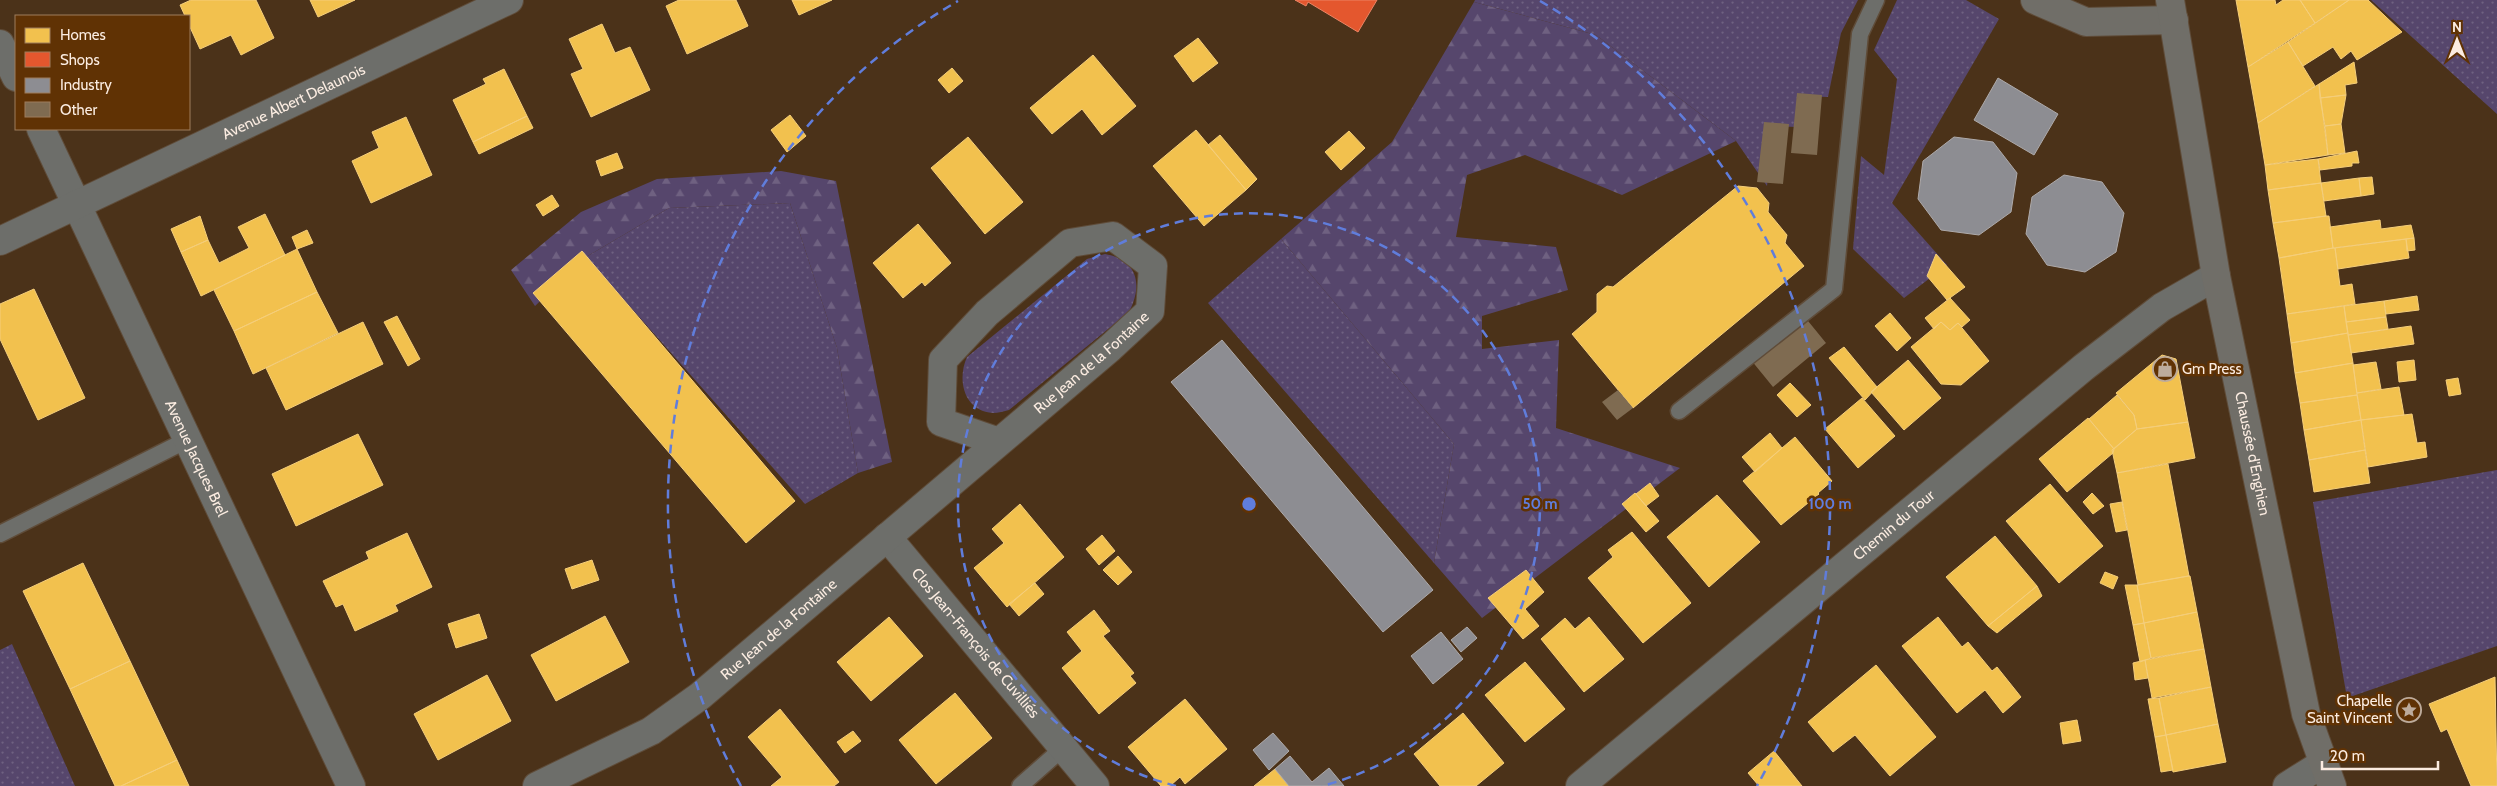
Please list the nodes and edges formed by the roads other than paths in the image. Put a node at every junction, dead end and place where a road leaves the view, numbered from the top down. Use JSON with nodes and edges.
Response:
{"nodes":[{"id":1,"x":509,"y":0,"type":"edge"},
{"id":2,"x":1876,"y":0,"type":"edge"},
{"id":3,"x":2034,"y":0,"type":"edge"},
{"id":4,"x":2172,"y":10,"type":"edge"},
{"id":5,"x":0,"y":44,"type":"edge"},
{"id":6,"x":15,"y":75,"type":"edge"},
{"id":7,"x":41,"y":130,"type":"edge"},
{"id":8,"x":78,"y":204,"type":"junction"},
{"id":9,"x":0,"y":241,"type":"edge"},
{"id":10,"x":2216,"y":276,"type":"junction"},
{"id":11,"x":1679,"y":411,"type":"dead end"},
{"id":12,"x":187,"y":440,"type":"junction"},
{"id":13,"x":999,"y":442,"type":"junction"},
{"id":14,"x":0,"y":534,"type":"edge"},
{"id":15,"x":887,"y":537,"type":"junction"},
{"id":16,"x":1063,"y":748,"type":"junction"},
{"id":17,"x":2327,"y":775,"type":"edge"},
{"id":18,"x":352,"y":786,"type":"edge"},
{"id":19,"x":537,"y":786,"type":"edge"},
{"id":20,"x":1020,"y":786,"type":"edge"},
{"id":21,"x":1096,"y":786,"type":"edge"},
{"id":22,"x":1580,"y":786,"type":"edge"},
{"id":23,"x":2287,"y":786,"type":"edge"}],
"edges":[{"from":1,"to":8,"type":"street","name":"Avenue Albert Delaunois"},
{"from":2,"to":11,"type":"lane"},
{"from":3,"to":4,"type":"main road"},
{"from":4,"to":10,"type":"main road","name":"Chaussée d'Enghien"},
{"from":5,"to":6,"type":"street"},
{"from":7,"to":8,"type":"street","name":"Avenue Jacques Brel"},
{"from":8,"to":9,"type":"street","name":"Avenue Albert Delaunois"},
{"from":8,"to":12,"type":"street","name":"Avenue Jacques Brel"},
{"from":10,"to":17,"type":"main road","name":"Chaussée d'Enghien"},
{"from":10,"to":22,"type":"street","name":"Chemin du Tour"},
{"from":12,"to":14,"type":"lane"},
{"from":12,"to":18,"type":"street","name":"Avenue Jacques Brel"},
{"from":13,"to":13,"type":"street","name":"Rue Jean de la Fontaine"},
{"from":13,"to":15,"type":"street","name":"Rue Jean de la Fontaine"},
{"from":15,"to":16,"type":"street","name":"Clos Jean-François de Cuvilliés"},
{"from":15,"to":19,"type":"street","name":"Rue Jean de la Fontaine"},
{"from":16,"to":20,"type":"lane"},
{"from":16,"to":21,"type":"street","name":"Clos Jean-François de Cuvilliés"},
{"from":17,"to":23,"type":"street"}]}
